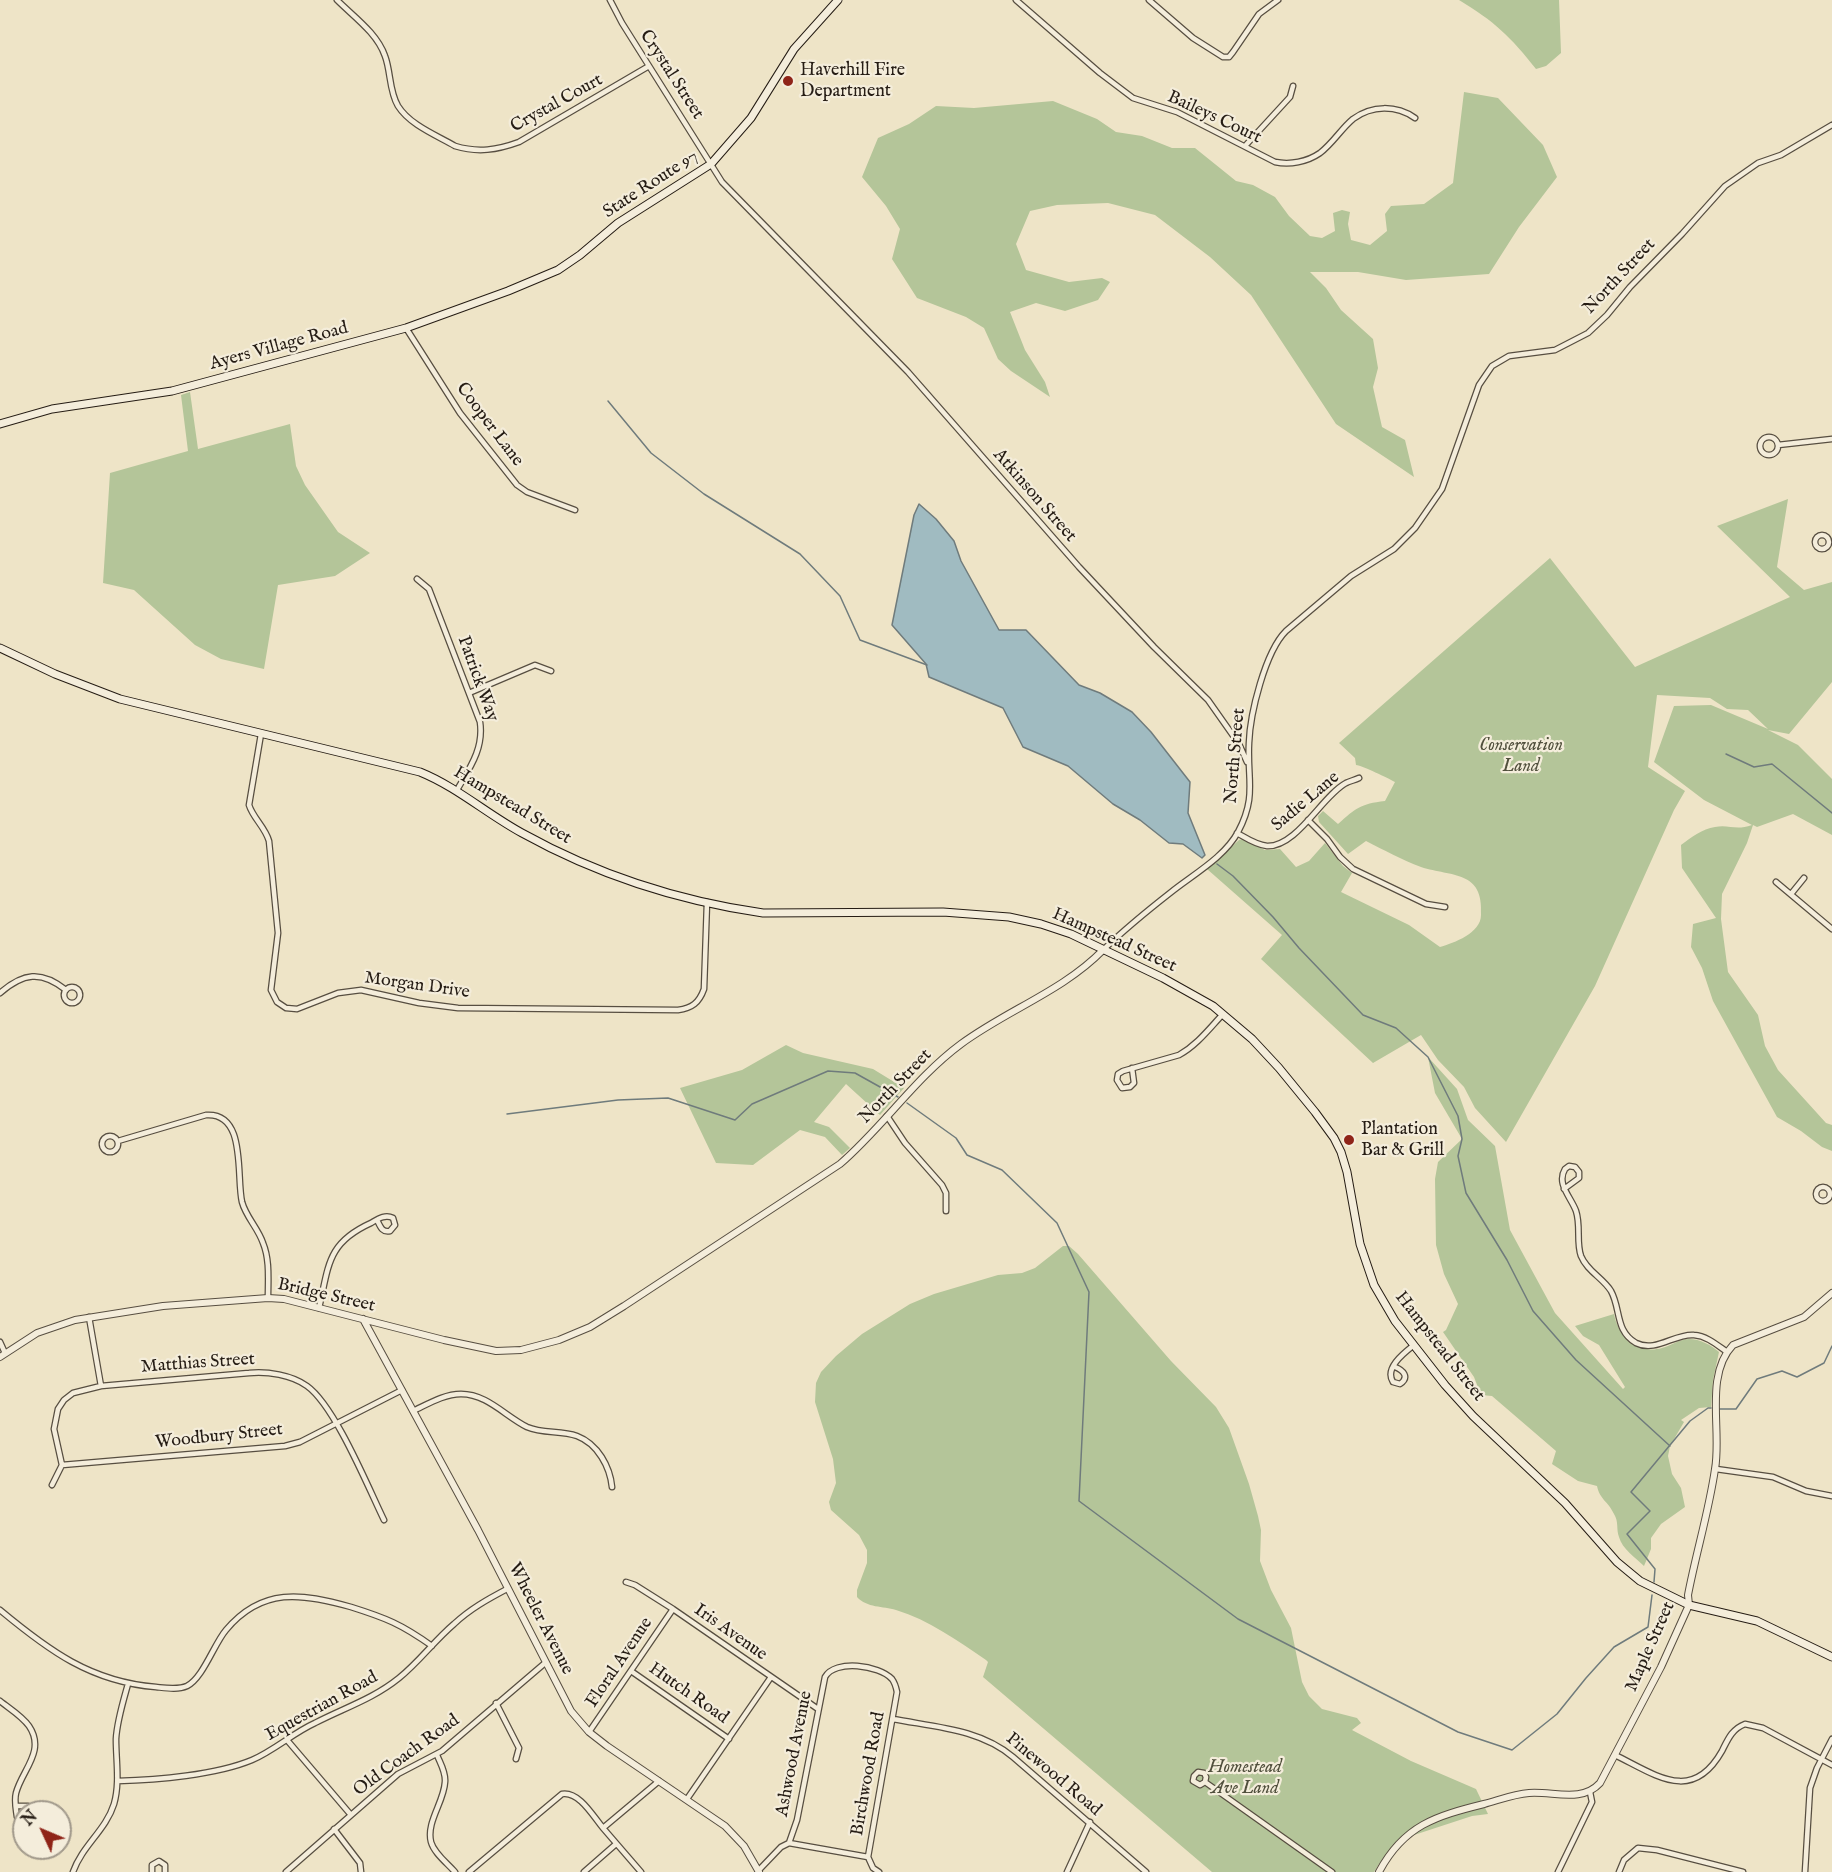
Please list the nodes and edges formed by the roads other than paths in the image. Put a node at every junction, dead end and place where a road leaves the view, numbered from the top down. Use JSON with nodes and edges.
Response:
{"nodes":[{"id":1,"x":337,"y":0,"type":"edge"},
{"id":2,"x":610,"y":0,"type":"edge"},
{"id":3,"x":838,"y":0,"type":"edge"},
{"id":4,"x":1016,"y":0,"type":"edge"},
{"id":5,"x":1149,"y":0,"type":"edge"},
{"id":6,"x":1278,"y":0,"type":"edge"},
{"id":7,"x":649,"y":66,"type":"junction"},
{"id":8,"x":1293,"y":86,"type":"dead end"},
{"id":9,"x":1415,"y":118,"type":"dead end"},
{"id":10,"x":1832,"y":125,"type":"edge"},
{"id":11,"x":1245,"y":146,"type":"junction"},
{"id":12,"x":711,"y":164,"type":"junction"},
{"id":13,"x":791,"y":252,"type":"joint"},
{"id":14,"x":558,"y":270,"type":"joint"},
{"id":15,"x":406,"y":328,"type":"junction"},
{"id":16,"x":0,"y":424,"type":"edge"},
{"id":17,"x":1832,"y":440,"type":"edge"},
{"id":18,"x":1778,"y":445,"type":"dead end"},
{"id":19,"x":575,"y":510,"type":"dead end"},
{"id":20,"x":417,"y":579,"type":"dead end"},
{"id":21,"x":0,"y":648,"type":"edge"},
{"id":22,"x":550,"y":671,"type":"dead end"},
{"id":23,"x":469,"y":693,"type":"junction"},
{"id":24,"x":261,"y":734,"type":"junction"},
{"id":25,"x":1248,"y":764,"type":"junction"},
{"id":26,"x":1359,"y":778,"type":"dead end"},
{"id":27,"x":457,"y":790,"type":"junction"},
{"id":28,"x":1308,"y":820,"type":"junction"},
{"id":29,"x":1237,"y":832,"type":"junction"},
{"id":30,"x":1804,"y":878,"type":"dead end"},
{"id":31,"x":1776,"y":882,"type":"dead end"},
{"id":32,"x":1791,"y":894,"type":"junction"},
{"id":33,"x":707,"y":902,"type":"junction"},
{"id":34,"x":1445,"y":907,"type":"dead end"},
{"id":35,"x":1832,"y":929,"type":"edge"},
{"id":36,"x":1103,"y":950,"type":"junction"},
{"id":37,"x":66,"y":990,"type":"dead end"},
{"id":38,"x":0,"y":993,"type":"edge"},
{"id":39,"x":1223,"y":1014,"type":"junction"},
{"id":40,"x":1132,"y":1068,"type":"junction"},
{"id":41,"x":887,"y":1116,"type":"junction"},
{"id":42,"x":118,"y":1141,"type":"dead end"},
{"id":43,"x":1564,"y":1189,"type":"junction"},
{"id":44,"x":946,"y":1211,"type":"dead end"},
{"id":45,"x":377,"y":1220,"type":"dead end"},
{"id":46,"x":1832,"y":1293,"type":"edge"},
{"id":47,"x":268,"y":1298,"type":"junction"},
{"id":48,"x":319,"y":1308,"type":"junction"},
{"id":49,"x":89,"y":1317,"type":"junction"},
{"id":50,"x":363,"y":1319,"type":"junction"},
{"id":51,"x":577,"y":1333,"type":"joint"},
{"id":52,"x":0,"y":1342,"type":"edge"},
{"id":53,"x":1414,"y":1345,"type":"junction"},
{"id":54,"x":1727,"y":1352,"type":"junction"},
{"id":55,"x":3,"y":1355,"type":"edge"},
{"id":56,"x":1395,"y":1367,"type":"dead end"},
{"id":57,"x":101,"y":1386,"type":"junction"},
{"id":58,"x":402,"y":1390,"type":"junction"},
{"id":59,"x":413,"y":1412,"type":"junction"},
{"id":60,"x":336,"y":1424,"type":"junction"},
{"id":61,"x":62,"y":1465,"type":"junction"},
{"id":62,"x":1716,"y":1469,"type":"junction"},
{"id":63,"x":52,"y":1485,"type":"dead end"},
{"id":64,"x":612,"y":1487,"type":"dead end"},
{"id":65,"x":1832,"y":1496,"type":"edge"},
{"id":66,"x":384,"y":1520,"type":"dead end"},
{"id":67,"x":626,"y":1582,"type":"dead end"},
{"id":68,"x":507,"y":1589,"type":"junction"},
{"id":69,"x":1689,"y":1605,"type":"junction"},
{"id":70,"x":0,"y":1610,"type":"edge"},
{"id":71,"x":673,"y":1610,"type":"junction"},
{"id":72,"x":432,"y":1646,"type":"junction"},
{"id":73,"x":1832,"y":1657,"type":"edge"},
{"id":74,"x":545,"y":1663,"type":"junction"},
{"id":75,"x":631,"y":1671,"type":"junction"},
{"id":76,"x":771,"y":1677,"type":"junction"},
{"id":77,"x":894,"y":1683,"type":"joint"},
{"id":78,"x":128,"y":1684,"type":"junction"},
{"id":79,"x":0,"y":1701,"type":"edge"},
{"id":80,"x":496,"y":1703,"type":"junction"},
{"id":81,"x":818,"y":1709,"type":"junction"},
{"id":82,"x":893,"y":1719,"type":"junction"},
{"id":83,"x":589,"y":1732,"type":"junction"},
{"id":84,"x":729,"y":1739,"type":"junction"},
{"id":85,"x":1832,"y":1739,"type":"edge"},
{"id":86,"x":287,"y":1740,"type":"junction"},
{"id":87,"x":437,"y":1755,"type":"junction"},
{"id":88,"x":1615,"y":1755,"type":"junction"},
{"id":89,"x":516,"y":1759,"type":"dead end"},
{"id":90,"x":1822,"y":1759,"type":"junction"},
{"id":91,"x":1832,"y":1765,"type":"edge"},
{"id":92,"x":118,"y":1781,"type":"junction"},
{"id":93,"x":659,"y":1781,"type":"junction"},
{"id":94,"x":1205,"y":1782,"type":"dead end"},
{"id":95,"x":1590,"y":1792,"type":"junction"},
{"id":96,"x":687,"y":1799,"type":"junction"},
{"id":97,"x":16,"y":1800,"type":"edge"},
{"id":98,"x":351,"y":1815,"type":"junction"},
{"id":99,"x":1090,"y":1822,"type":"junction"},
{"id":100,"x":603,"y":1828,"type":"junction"},
{"id":101,"x":334,"y":1829,"type":"junction"},
{"id":102,"x":789,"y":1843,"type":"junction"},
{"id":103,"x":616,"y":1844,"type":"junction"},
{"id":104,"x":868,"y":1857,"type":"junction"},
{"id":105,"x":758,"y":1871,"type":"edge"},
{"id":106,"x":73,"y":1872,"type":"edge"},
{"id":107,"x":152,"y":1872,"type":"edge"},
{"id":108,"x":165,"y":1872,"type":"edge"},
{"id":109,"x":286,"y":1872,"type":"edge"},
{"id":110,"x":361,"y":1872,"type":"edge"},
{"id":111,"x":455,"y":1872,"type":"edge"},
{"id":112,"x":470,"y":1872,"type":"edge"},
{"id":113,"x":584,"y":1872,"type":"edge"},
{"id":114,"x":641,"y":1872,"type":"edge"},
{"id":115,"x":879,"y":1872,"type":"edge"},
{"id":116,"x":1067,"y":1872,"type":"edge"},
{"id":117,"x":1146,"y":1872,"type":"edge"},
{"id":118,"x":1332,"y":1872,"type":"edge"},
{"id":119,"x":1379,"y":1872,"type":"edge"},
{"id":120,"x":1558,"y":1872,"type":"edge"},
{"id":121,"x":1619,"y":1872,"type":"edge"},
{"id":122,"x":1743,"y":1872,"type":"edge"},
{"id":123,"x":1805,"y":1872,"type":"edge"}],
"edges":[{"from":1,"to":7,"type":"street","name":"Crystal Court"},
{"from":2,"to":7,"type":"street","name":"Crystal Street"},
{"from":3,"to":12,"type":"main road","name":"State Route 97"},
{"from":4,"to":11,"type":"street","name":"Baileys Court"},
{"from":5,"to":6,"type":"street"},
{"from":7,"to":12,"type":"street","name":"Crystal Street"},
{"from":8,"to":11,"type":"street"},
{"from":9,"to":11,"type":"street","name":"Baileys Court"},
{"from":10,"to":25,"type":"street","name":"North Street"},
{"from":12,"to":13,"type":"street","name":"Crystal Street"},
{"from":12,"to":14,"type":"main road","name":"State Route 97"},
{"from":13,"to":25,"type":"street","name":"Atkinson Street"},
{"from":14,"to":15,"type":"main road","name":"Ayers Village Road"},
{"from":15,"to":16,"type":"main road","name":"Ayers Village Road"},
{"from":15,"to":19,"type":"street","name":"Cooper Lane"},
{"from":17,"to":18,"type":"street"},
{"from":20,"to":23,"type":"street","name":"Patrick Way"},
{"from":21,"to":24,"type":"main road","name":"Hampstead Street"},
{"from":22,"to":23,"type":"street"},
{"from":23,"to":27,"type":"street","name":"Patrick Way"},
{"from":24,"to":27,"type":"main road","name":"Hampstead Street"},
{"from":24,"to":33,"type":"street","name":"Morgan Drive"},
{"from":25,"to":29,"type":"street","name":"North Street"},
{"from":26,"to":28,"type":"street","name":"Sadie Lane"},
{"from":27,"to":33,"type":"main road","name":"Hampstead Street"},
{"from":28,"to":29,"type":"street","name":"Sadie Lane"},
{"from":28,"to":34,"type":"street"},
{"from":29,"to":36,"type":"street","name":"North Street"},
{"from":30,"to":32,"type":"street"},
{"from":31,"to":32,"type":"street"},
{"from":32,"to":35,"type":"street"},
{"from":33,"to":36,"type":"main road","name":"Hampstead Street"},
{"from":36,"to":39,"type":"main road","name":"Hampstead Street"},
{"from":36,"to":41,"type":"street","name":"North Street"},
{"from":37,"to":38,"type":"street"},
{"from":39,"to":40,"type":"street"},
{"from":39,"to":53,"type":"main road","name":"Hampstead Street"},
{"from":40,"to":40,"type":"street"},
{"from":41,"to":44,"type":"street"},
{"from":41,"to":51,"type":"street","name":"North Street"},
{"from":42,"to":47,"type":"street"},
{"from":43,"to":43,"type":"street"},
{"from":43,"to":54,"type":"street"},
{"from":45,"to":48,"type":"street"},
{"from":46,"to":54,"type":"street"},
{"from":47,"to":48,"type":"street","name":"Bridge Street"},
{"from":47,"to":49,"type":"street","name":"Bridge Street"},
{"from":48,"to":50,"type":"street","name":"Bridge Street"},
{"from":49,"to":55,"type":"street","name":"Bridge Street"},
{"from":49,"to":57,"type":"street"},
{"from":50,"to":51,"type":"street","name":"Bridge Street"},
{"from":50,"to":58,"type":"street","name":"Wheeler Avenue"},
{"from":52,"to":55,"type":"street"},
{"from":53,"to":56,"type":"street"},
{"from":53,"to":69,"type":"main road","name":"Hampstead Street"},
{"from":54,"to":62,"type":"street","name":"Maple Street"},
{"from":57,"to":60,"type":"street","name":"Matthias Street"},
{"from":57,"to":61,"type":"street","name":"Matthias Street"},
{"from":58,"to":59,"type":"street","name":"Wheeler Avenue"},
{"from":58,"to":60,"type":"street","name":"Woodbury Street"},
{"from":59,"to":64,"type":"street"},
{"from":59,"to":68,"type":"street","name":"Wheeler Avenue"},
{"from":60,"to":61,"type":"street","name":"Woodbury Street"},
{"from":60,"to":66,"type":"street","name":"Matthias Street"},
{"from":61,"to":63,"type":"street"},
{"from":62,"to":65,"type":"street"},
{"from":62,"to":69,"type":"street","name":"Maple Street"},
{"from":67,"to":71,"type":"street","name":"Iris Avenue"},
{"from":68,"to":72,"type":"street","name":"Equestrian Road"},
{"from":68,"to":74,"type":"street","name":"Wheeler Avenue"},
{"from":69,"to":73,"type":"main road","name":"Hampstead Street"},
{"from":69,"to":88,"type":"street","name":"Maple Street"},
{"from":70,"to":78,"type":"street"},
{"from":71,"to":75,"type":"street","name":"Floral Avenue"},
{"from":71,"to":76,"type":"street","name":"Iris Avenue"},
{"from":72,"to":78,"type":"street"},
{"from":72,"to":86,"type":"street","name":"Equestrian Road"},
{"from":74,"to":80,"type":"street","name":"Old Coach Road"},
{"from":74,"to":83,"type":"street","name":"Wheeler Avenue"},
{"from":75,"to":83,"type":"street","name":"Floral Avenue"},
{"from":75,"to":84,"type":"street","name":"Hutch Road"},
{"from":76,"to":81,"type":"street","name":"Iris Avenue"},
{"from":76,"to":84,"type":"street"},
{"from":77,"to":81,"type":"street","name":"Ashwood Avenue"},
{"from":77,"to":82,"type":"street","name":"Birchwood Road"},
{"from":78,"to":92,"type":"street"},
{"from":79,"to":97,"type":"street"},
{"from":80,"to":87,"type":"street","name":"Old Coach Road"},
{"from":80,"to":89,"type":"street"},
{"from":81,"to":102,"type":"street","name":"Ashwood Avenue"},
{"from":82,"to":99,"type":"street","name":"Pinewood Road"},
{"from":82,"to":104,"type":"street","name":"Birchwood Road"},
{"from":83,"to":93,"type":"street","name":"Wheeler Avenue"},
{"from":84,"to":96,"type":"street"},
{"from":85,"to":90,"type":"street"},
{"from":86,"to":92,"type":"street","name":"Equestrian Road"},
{"from":86,"to":98,"type":"street"},
{"from":87,"to":98,"type":"street","name":"Old Coach Road"},
{"from":87,"to":111,"type":"street"},
{"from":88,"to":90,"type":"street"},
{"from":88,"to":95,"type":"street","name":"Maple Street"},
{"from":90,"to":91,"type":"street"},
{"from":90,"to":123,"type":"street"},
{"from":92,"to":106,"type":"street"},
{"from":93,"to":96,"type":"street","name":"Wheeler Avenue"},
{"from":93,"to":100,"type":"street"},
{"from":94,"to":118,"type":"street"},
{"from":95,"to":119,"type":"street"},
{"from":95,"to":120,"type":"street"},
{"from":96,"to":105,"type":"street","name":"Wheeler Avenue"},
{"from":98,"to":101,"type":"street","name":"Old Coach Road"},
{"from":99,"to":116,"type":"street"},
{"from":99,"to":117,"type":"street","name":"Pinewood Road"},
{"from":100,"to":103,"type":"street"},
{"from":100,"to":112,"type":"street"},
{"from":101,"to":109,"type":"street","name":"Old Coach Road"},
{"from":101,"to":110,"type":"street"},
{"from":102,"to":104,"type":"street","name":"Birchwood Road"},
{"from":102,"to":105,"type":"street"},
{"from":103,"to":113,"type":"street"},
{"from":103,"to":114,"type":"street"},
{"from":104,"to":115,"type":"street"},
{"from":107,"to":108,"type":"street"},
{"from":121,"to":122,"type":"street"}]}
